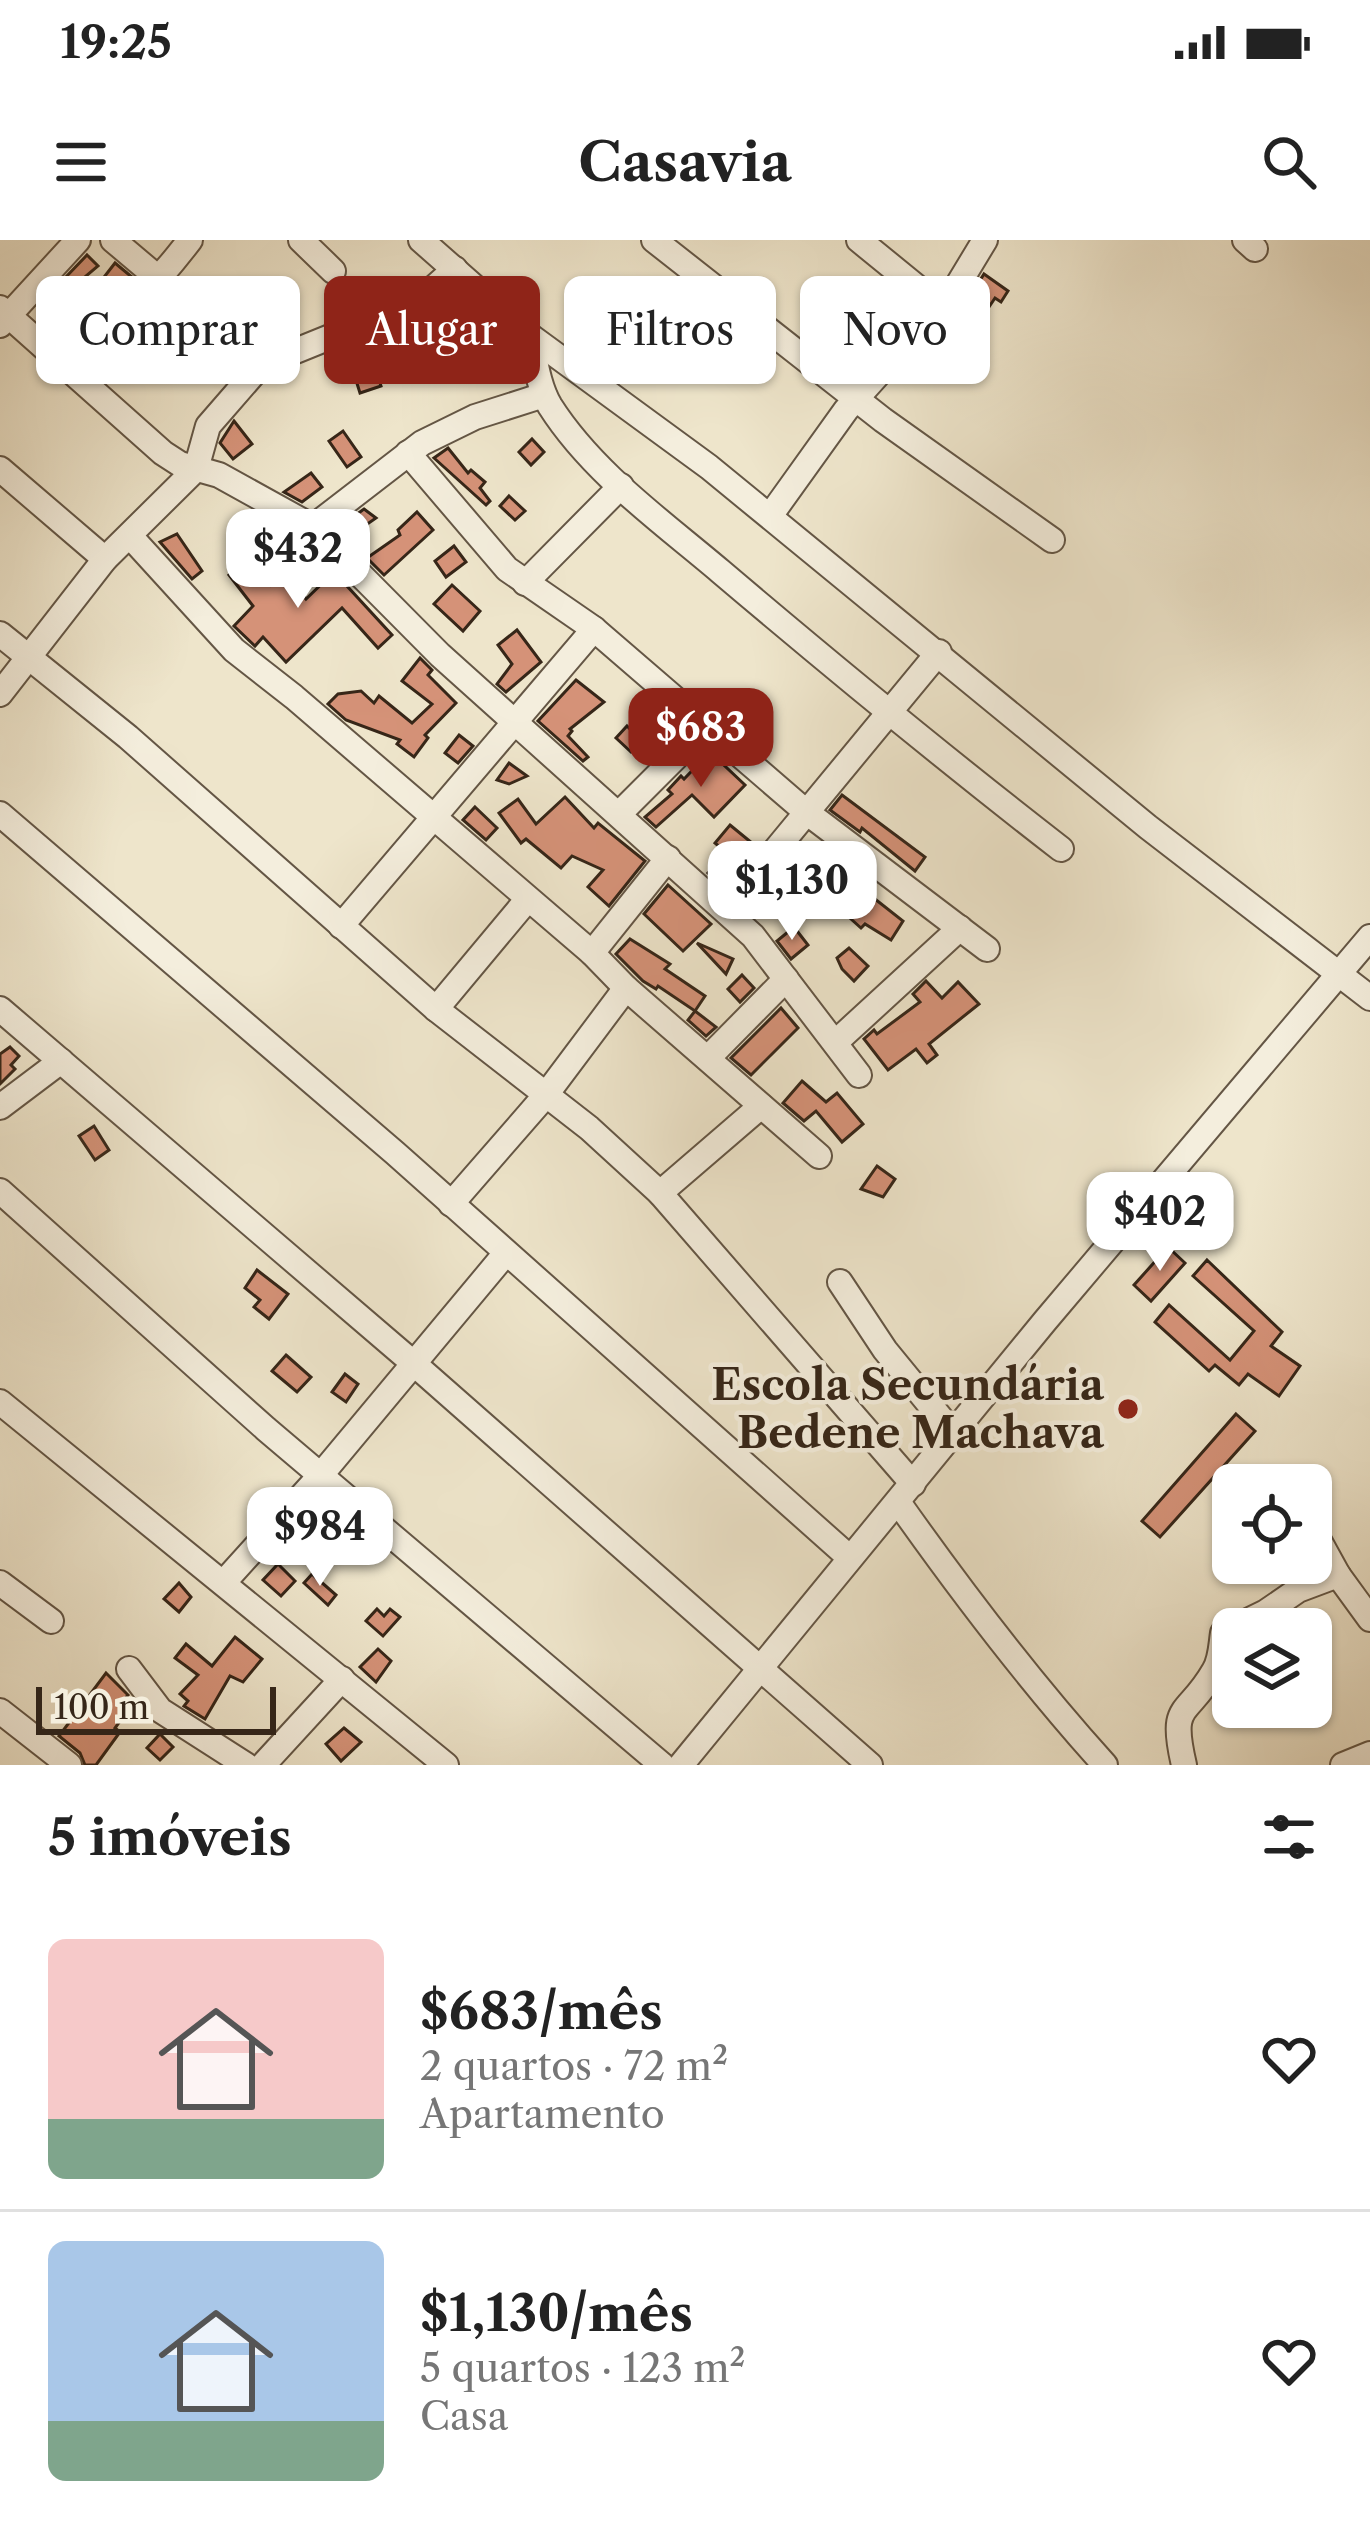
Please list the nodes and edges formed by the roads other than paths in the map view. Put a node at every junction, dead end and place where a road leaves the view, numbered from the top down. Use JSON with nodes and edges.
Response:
{"nodes":[{"id":1,"x":78,"y":240,"type":"edge"},
{"id":2,"x":113,"y":240,"type":"edge"},
{"id":3,"x":190,"y":240,"type":"edge"},
{"id":4,"x":301,"y":240,"type":"edge"},
{"id":5,"x":421,"y":240,"type":"edge"},
{"id":6,"x":654,"y":240,"type":"edge"},
{"id":7,"x":859,"y":240,"type":"edge"},
{"id":8,"x":981,"y":242,"type":"edge"},
{"id":9,"x":455,"y":269,"type":"junction"},
{"id":10,"x":333,"y":271,"type":"dead end"},
{"id":11,"x":155,"y":276,"type":"edge"},
{"id":12,"x":163,"y":276,"type":"edge"},
{"id":13,"x":463,"y":276,"type":"edge"},
{"id":14,"x":903,"y":276,"type":"edge"},
{"id":15,"x":960,"y":276,"type":"edge"},
{"id":16,"x":3,"y":316,"type":"edge"},
{"id":17,"x":36,"y":343,"type":"edge"},
{"id":18,"x":540,"y":344,"type":"edge"},
{"id":19,"x":300,"y":349,"type":"edge"},
{"id":20,"x":540,"y":378,"type":"edge"},
{"id":21,"x":84,"y":384,"type":"edge"},
{"id":22,"x":244,"y":384,"type":"edge"},
{"id":23,"x":872,"y":384,"type":"edge"},
{"id":24,"x":544,"y":395,"type":"junction"},
{"id":25,"x":859,"y":399,"type":"junction"},
{"id":26,"x":408,"y":453,"type":"junction"},
{"id":27,"x":196,"y":469,"type":"junction"},
{"id":28,"x":5,"y":484,"type":"edge"},
{"id":29,"x":621,"y":486,"type":"junction"},
{"id":30,"x":770,"y":516,"type":"junction"},
{"id":31,"x":313,"y":526,"type":"junction"},
{"id":32,"x":130,"y":536,"type":"junction"},
{"id":33,"x":1052,"y":540,"type":"dead end"},
{"id":34,"x":105,"y":559,"type":"junction"},
{"id":35,"x":525,"y":583,"type":"junction"},
{"id":36,"x":595,"y":629,"type":"junction"},
{"id":37,"x":0,"y":634,"type":"edge"},
{"id":38,"x":939,"y":652,"type":"junction"},
{"id":39,"x":28,"y":659,"type":"junction"},
{"id":40,"x":0,"y":694,"type":"edge"},
{"id":41,"x":886,"y":712,"type":"junction"},
{"id":42,"x":517,"y":723,"type":"junction"},
{"id":43,"x":707,"y":725,"type":"junction"},
{"id":44,"x":805,"y":811,"type":"junction"},
{"id":45,"x":620,"y":813,"type":"junction"},
{"id":46,"x":0,"y":814,"type":"edge"},
{"id":47,"x":434,"y":819,"type":"junction"},
{"id":48,"x":1061,"y":849,"type":"dead end"},
{"id":49,"x":668,"y":858,"type":"junction"},
{"id":50,"x":527,"y":900,"type":"junction"},
{"id":51,"x":726,"y":910,"type":"junction"},
{"id":52,"x":341,"y":926,"type":"junction"},
{"id":53,"x":960,"y":928,"type":"junction"},
{"id":54,"x":1370,"y":937,"type":"edge"},
{"id":55,"x":987,"y":949,"type":"dead end"},
{"id":56,"x":592,"y":953,"type":"junction"},
{"id":57,"x":1339,"y":976,"type":"junction"},
{"id":58,"x":786,"y":979,"type":"junction"},
{"id":59,"x":626,"y":988,"type":"junction"},
{"id":60,"x":1370,"y":998,"type":"edge"},
{"id":61,"x":0,"y":1009,"type":"edge"},
{"id":62,"x":436,"y":1010,"type":"junction"},
{"id":63,"x":837,"y":1041,"type":"junction"},
{"id":64,"x":708,"y":1058,"type":"junction"},
{"id":65,"x":61,"y":1061,"type":"junction"},
{"id":66,"x":860,"y":1075,"type":"dead end"},
{"id":67,"x":545,"y":1096,"type":"junction"},
{"id":68,"x":761,"y":1106,"type":"junction"},
{"id":69,"x":0,"y":1107,"type":"edge"},
{"id":70,"x":819,"y":1156,"type":"dead end"},
{"id":71,"x":0,"y":1191,"type":"edge"},
{"id":72,"x":660,"y":1193,"type":"junction"},
{"id":73,"x":451,"y":1204,"type":"junction"},
{"id":74,"x":506,"y":1253,"type":"junction"},
{"id":75,"x":840,"y":1282,"type":"dead end"},
{"id":76,"x":412,"y":1362,"type":"junction"},
{"id":77,"x":0,"y":1402,"type":"edge"},
{"id":78,"x":953,"y":1433,"type":"junction"},
{"id":79,"x":320,"y":1476,"type":"junction"},
{"id":80,"x":905,"y":1493,"type":"junction"},
{"id":81,"x":850,"y":1558,"type":"junction"},
{"id":82,"x":1332,"y":1564,"type":"edge"},
{"id":83,"x":1338,"y":1575,"type":"junction"},
{"id":84,"x":224,"y":1582,"type":"junction"},
{"id":85,"x":0,"y":1583,"type":"edge"},
{"id":86,"x":1370,"y":1619,"type":"edge"},
{"id":87,"x":51,"y":1621,"type":"dead end"},
{"id":88,"x":129,"y":1669,"type":"dead end"},
{"id":89,"x":760,"y":1672,"type":"junction"},
{"id":90,"x":342,"y":1679,"type":"junction"},
{"id":91,"x":0,"y":1711,"type":"edge"},
{"id":92,"x":70,"y":1765,"type":"edge"},
{"id":93,"x":246,"y":1765,"type":"edge"},
{"id":94,"x":263,"y":1765,"type":"edge"},
{"id":95,"x":446,"y":1765,"type":"edge"},
{"id":96,"x":662,"y":1765,"type":"edge"},
{"id":97,"x":681,"y":1765,"type":"edge"},
{"id":98,"x":870,"y":1765,"type":"edge"},
{"id":99,"x":1105,"y":1765,"type":"edge"},
{"id":100,"x":1184,"y":1765,"type":"edge"}],
"edges":[{"from":1,"to":16,"type":"street"},
{"from":2,"to":11,"type":"street"},
{"from":3,"to":12,"type":"street"},
{"from":4,"to":10,"type":"street"},
{"from":5,"to":9,"type":"street"},
{"from":6,"to":25,"type":"street"},
{"from":7,"to":14,"type":"street"},
{"from":8,"to":15,"type":"street"},
{"from":9,"to":13,"type":"street"},
{"from":9,"to":19,"type":"street"},
{"from":16,"to":17,"type":"street"},
{"from":18,"to":30,"type":"street"},
{"from":20,"to":24,"type":"street"},
{"from":21,"to":27,"type":"street"},
{"from":22,"to":27,"type":"street"},
{"from":23,"to":25,"type":"street"},
{"from":24,"to":26,"type":"street"},
{"from":24,"to":29,"type":"street"},
{"from":25,"to":30,"type":"street"},
{"from":25,"to":33,"type":"street"},
{"from":26,"to":31,"type":"street"},
{"from":26,"to":35,"type":"street"},
{"from":27,"to":31,"type":"street"},
{"from":27,"to":32,"type":"street"},
{"from":28,"to":34,"type":"street"},
{"from":29,"to":35,"type":"street"},
{"from":29,"to":41,"type":"street"},
{"from":30,"to":38,"type":"street"},
{"from":31,"to":42,"type":"street"},
{"from":32,"to":34,"type":"street"},
{"from":32,"to":47,"type":"street"},
{"from":34,"to":39,"type":"street"},
{"from":35,"to":36,"type":"street"},
{"from":36,"to":42,"type":"street"},
{"from":36,"to":43,"type":"street"},
{"from":37,"to":39,"type":"street"},
{"from":38,"to":41,"type":"street"},
{"from":38,"to":57,"type":"street"},
{"from":39,"to":40,"type":"street"},
{"from":39,"to":52,"type":"street"},
{"from":41,"to":44,"type":"street"},
{"from":41,"to":48,"type":"street"},
{"from":42,"to":45,"type":"street"},
{"from":42,"to":47,"type":"street"},
{"from":43,"to":44,"type":"street"},
{"from":43,"to":45,"type":"street"},
{"from":44,"to":51,"type":"street"},
{"from":44,"to":53,"type":"street"},
{"from":45,"to":49,"type":"street"},
{"from":46,"to":73,"type":"street"},
{"from":47,"to":50,"type":"street"},
{"from":47,"to":52,"type":"street"},
{"from":49,"to":51,"type":"street"},
{"from":49,"to":56,"type":"street"},
{"from":50,"to":56,"type":"street"},
{"from":50,"to":62,"type":"street"},
{"from":51,"to":58,"type":"street"},
{"from":52,"to":62,"type":"street"},
{"from":53,"to":55,"type":"street"},
{"from":53,"to":63,"type":"street"},
{"from":54,"to":57,"type":"street"},
{"from":56,"to":59,"type":"street"},
{"from":57,"to":60,"type":"street"},
{"from":57,"to":78,"type":"street"},
{"from":58,"to":63,"type":"street"},
{"from":58,"to":64,"type":"street"},
{"from":59,"to":64,"type":"street"},
{"from":59,"to":67,"type":"street"},
{"from":61,"to":65,"type":"street"},
{"from":62,"to":67,"type":"street"},
{"from":63,"to":66,"type":"street"},
{"from":64,"to":68,"type":"street"},
{"from":65,"to":69,"type":"street"},
{"from":65,"to":76,"type":"street"},
{"from":67,"to":72,"type":"street"},
{"from":67,"to":73,"type":"street"},
{"from":68,"to":70,"type":"street"},
{"from":68,"to":72,"type":"street"},
{"from":71,"to":79,"type":"street"},
{"from":72,"to":80,"type":"street"},
{"from":73,"to":74,"type":"street"},
{"from":74,"to":76,"type":"street"},
{"from":74,"to":81,"type":"street"},
{"from":75,"to":78,"type":"street"},
{"from":76,"to":79,"type":"street"},
{"from":76,"to":89,"type":"street"},
{"from":77,"to":84,"type":"street"},
{"from":78,"to":80,"type":"street"},
{"from":79,"to":84,"type":"street"},
{"from":79,"to":96,"type":"street"},
{"from":80,"to":81,"type":"street"},
{"from":80,"to":99,"type":"street"},
{"from":81,"to":89,"type":"street"},
{"from":82,"to":83,"type":"street"},
{"from":83,"to":86,"type":"street"},
{"from":83,"to":100,"type":"street"},
{"from":84,"to":90,"type":"street"},
{"from":85,"to":87,"type":"street"},
{"from":88,"to":93,"type":"street"},
{"from":89,"to":97,"type":"street"},
{"from":89,"to":98,"type":"street"},
{"from":90,"to":94,"type":"street"},
{"from":90,"to":95,"type":"street"},
{"from":91,"to":92,"type":"street"}]}
